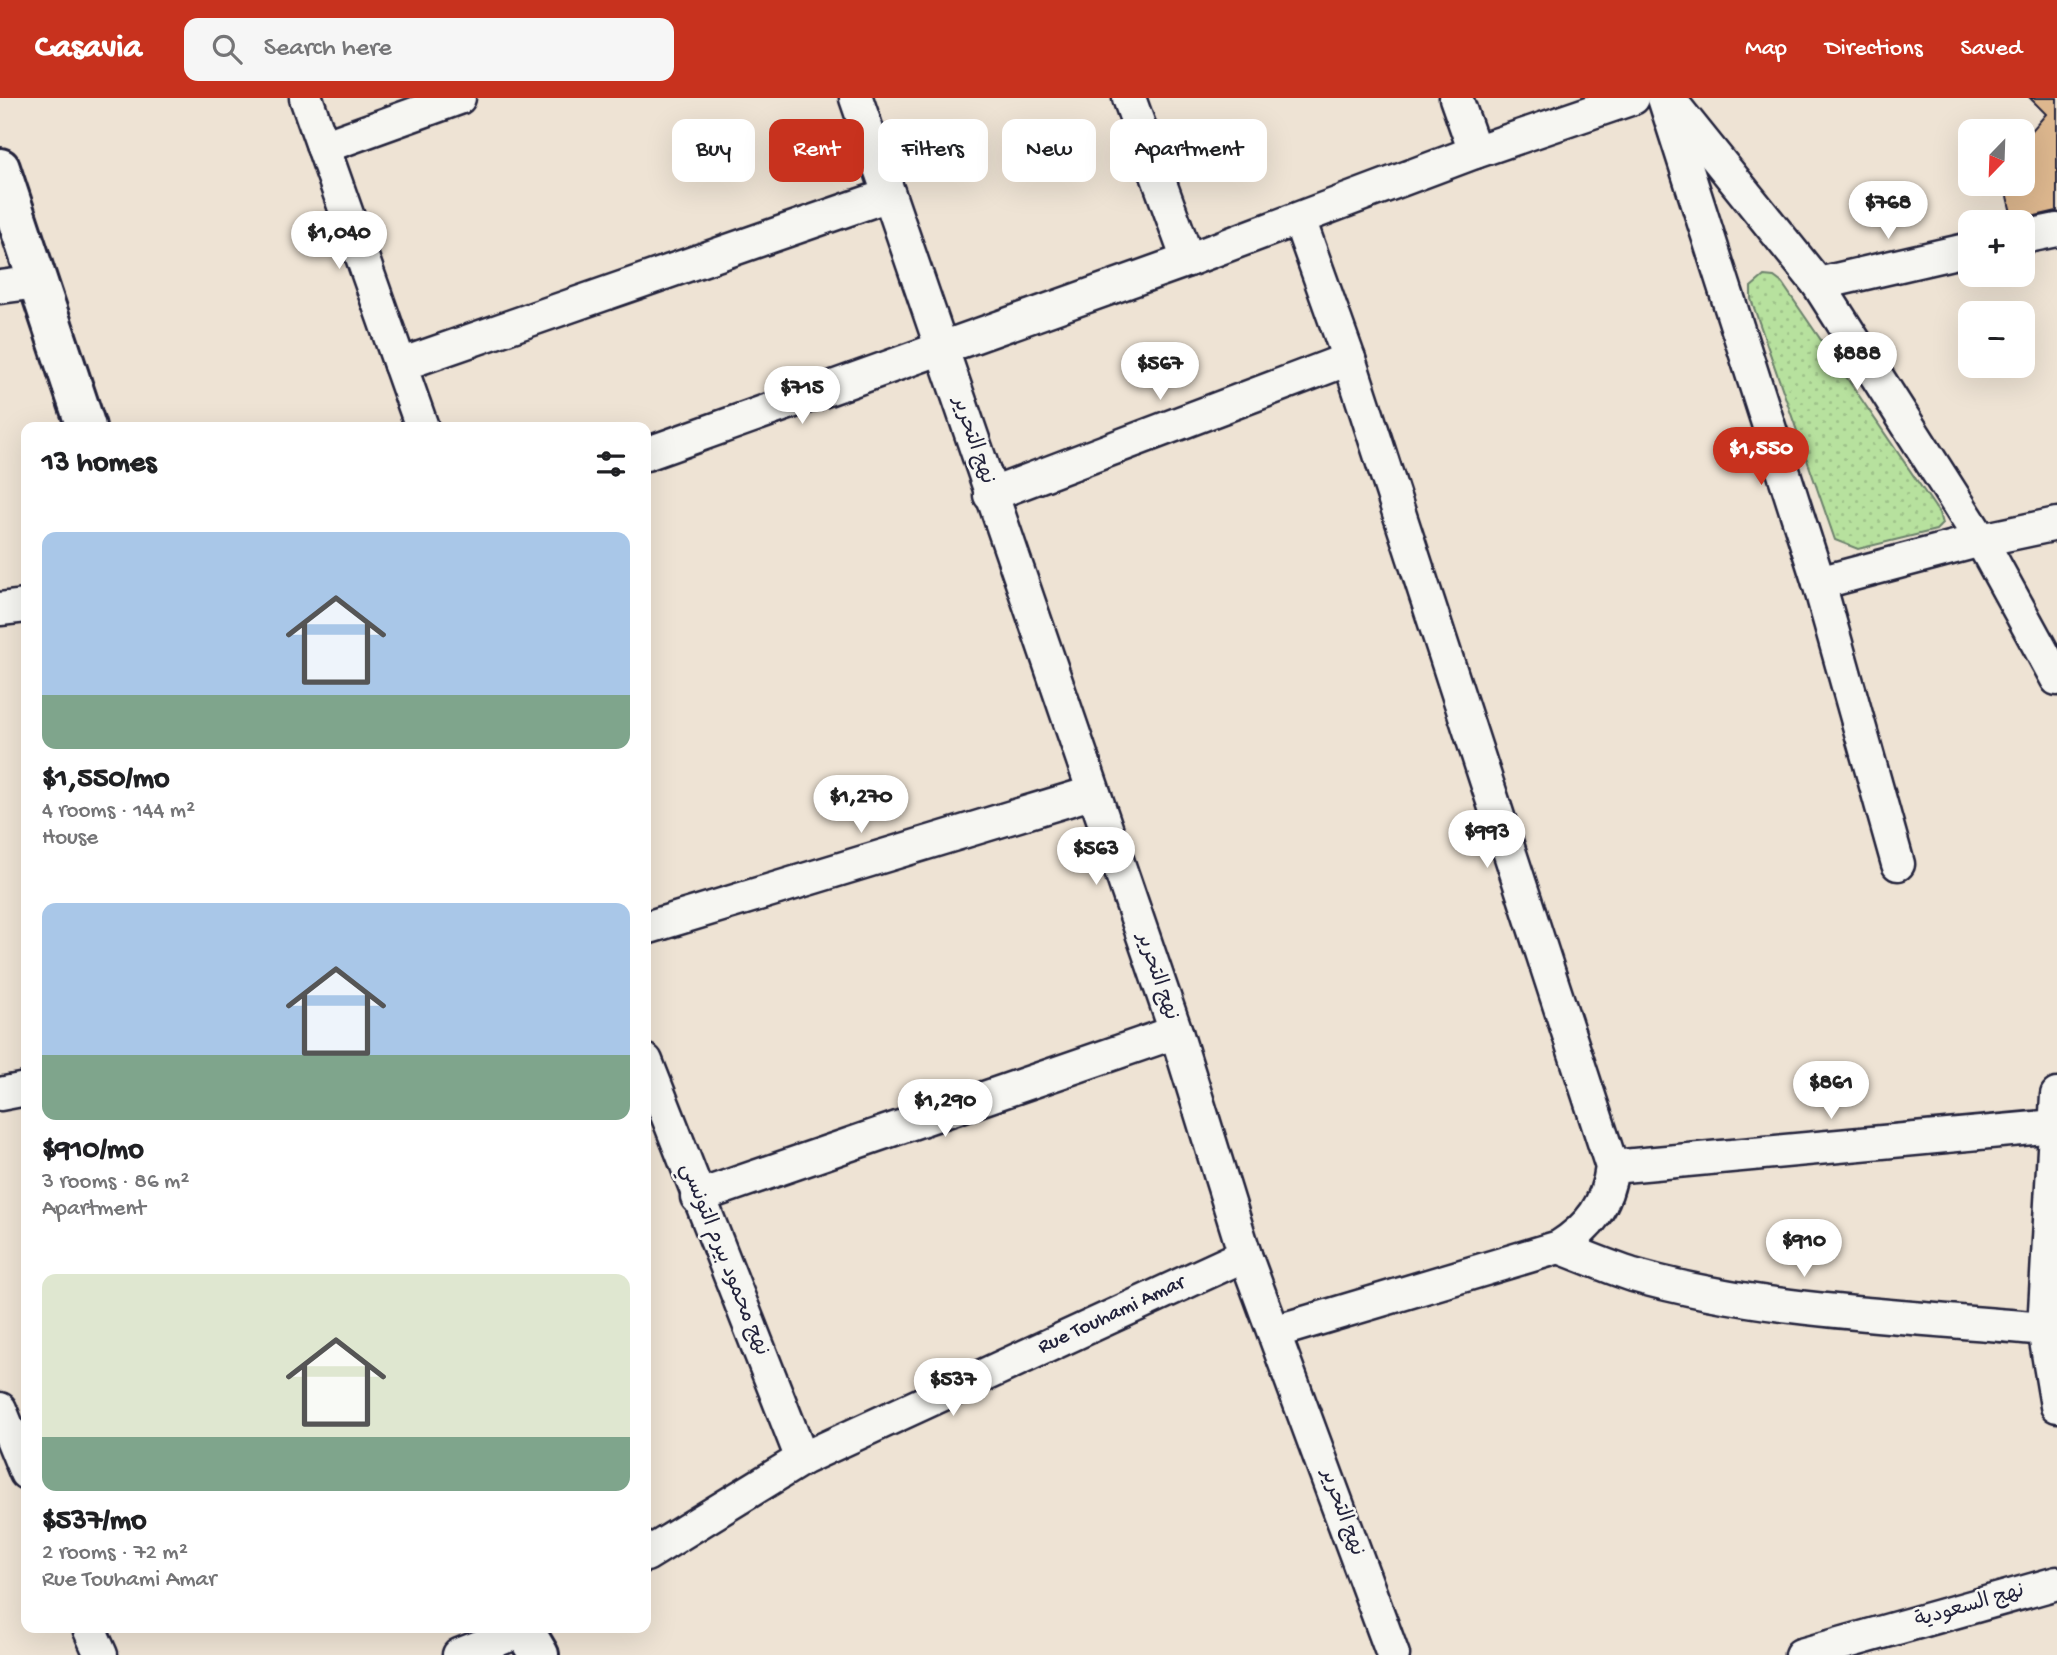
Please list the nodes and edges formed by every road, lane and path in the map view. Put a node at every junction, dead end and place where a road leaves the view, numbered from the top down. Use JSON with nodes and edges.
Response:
{"nodes":[{"id":1,"x":306,"y":98,"type":"edge"},
{"id":2,"x":459,"y":98,"type":"edge"},
{"id":3,"x":856,"y":98,"type":"edge"},
{"id":4,"x":1129,"y":98,"type":"edge"},
{"id":5,"x":1456,"y":98,"type":"edge"},
{"id":6,"x":1633,"y":98,"type":"edge"},
{"id":7,"x":1666,"y":98,"type":"edge"},
{"id":8,"x":323,"y":147,"type":"junction"},
{"id":9,"x":1475,"y":152,"type":"junction"},
{"id":10,"x":0,"y":168,"type":"edge"},
{"id":11,"x":889,"y":195,"type":"junction"},
{"id":12,"x":1299,"y":219,"type":"junction"},
{"id":13,"x":2057,"y":230,"type":"edge"},
{"id":14,"x":2035,"y":235,"type":"edge"},
{"id":15,"x":1958,"y":252,"type":"edge"},
{"id":16,"x":1188,"y":260,"type":"junction"},
{"id":17,"x":38,"y":282,"type":"junction"},
{"id":18,"x":1818,"y":284,"type":"junction"},
{"id":19,"x":0,"y":287,"type":"edge"},
{"id":20,"x":941,"y":349,"type":"junction"},
{"id":21,"x":1349,"y":359,"type":"junction"},
{"id":22,"x":400,"y":365,"type":"junction"},
{"id":23,"x":84,"y":422,"type":"edge"},
{"id":24,"x":420,"y":422,"type":"edge"},
{"id":25,"x":651,"y":452,"type":"edge"},
{"id":26,"x":990,"y":495,"type":"junction"},
{"id":27,"x":2057,"y":524,"type":"edge"},
{"id":28,"x":1981,"y":540,"type":"junction"},
{"id":29,"x":1819,"y":583,"type":"junction"},
{"id":30,"x":21,"y":607,"type":"edge"},
{"id":31,"x":0,"y":609,"type":"edge"},
{"id":32,"x":2057,"y":680,"type":"edge"},
{"id":33,"x":1091,"y":793,"type":"junction"},
{"id":34,"x":1898,"y":863,"type":"dead end"},
{"id":35,"x":651,"y":926,"type":"edge"},
{"id":36,"x":1176,"y":1032,"type":"junction"},
{"id":37,"x":651,"y":1074,"type":"edge"},
{"id":38,"x":21,"y":1090,"type":"edge"},
{"id":39,"x":0,"y":1094,"type":"edge"},
{"id":40,"x":2056,"y":1111,"type":"edge"},
{"id":41,"x":1612,"y":1167,"type":"junction"},
{"id":42,"x":697,"y":1197,"type":"junction"},
{"id":43,"x":1559,"y":1247,"type":"junction"},
{"id":44,"x":2052,"y":1251,"type":"edge"},
{"id":45,"x":1245,"y":1255,"type":"junction"},
{"id":46,"x":2044,"y":1329,"type":"junction"},
{"id":47,"x":1274,"y":1332,"type":"junction"},
{"id":48,"x":2057,"y":1406,"type":"edge"},
{"id":49,"x":0,"y":1409,"type":"edge"},
{"id":50,"x":802,"y":1459,"type":"junction"},
{"id":51,"x":21,"y":1461,"type":"edge"},
{"id":52,"x":651,"y":1552,"type":"edge"},
{"id":53,"x":2057,"y":1583,"type":"edge"},
{"id":54,"x":91,"y":1633,"type":"edge"},
{"id":55,"x":528,"y":1635,"type":"edge"},
{"id":56,"x":1383,"y":1652,"type":"edge"},
{"id":57,"x":101,"y":1655,"type":"edge"},
{"id":58,"x":459,"y":1655,"type":"edge"},
{"id":59,"x":1801,"y":1655,"type":"edge"}],
"edges":[{"from":1,"to":8,"type":"street"},
{"from":2,"to":8,"type":"street"},
{"from":3,"to":11,"type":"street","name":"نهج التحرير"},
{"from":4,"to":16,"type":"street"},
{"from":5,"to":9,"type":"street"},
{"from":6,"to":9,"type":"street"},
{"from":7,"to":18,"type":"street"},
{"from":7,"to":29,"type":"street"},
{"from":8,"to":22,"type":"street"},
{"from":9,"to":12,"type":"street"},
{"from":10,"to":17,"type":"street"},
{"from":11,"to":20,"type":"street","name":"نهج التحرير"},
{"from":11,"to":22,"type":"street"},
{"from":12,"to":16,"type":"street"},
{"from":12,"to":21,"type":"street"},
{"from":13,"to":14,"type":"street"},
{"from":15,"to":18,"type":"street"},
{"from":16,"to":20,"type":"street"},
{"from":17,"to":19,"type":"street"},
{"from":17,"to":23,"type":"street"},
{"from":18,"to":28,"type":"street"},
{"from":20,"to":25,"type":"street"},
{"from":20,"to":26,"type":"street","name":"نهج التحرير"},
{"from":21,"to":26,"type":"street"},
{"from":21,"to":41,"type":"street"},
{"from":22,"to":24,"type":"street"},
{"from":26,"to":33,"type":"street","name":"نهج التحرير"},
{"from":27,"to":28,"type":"street"},
{"from":28,"to":29,"type":"street"},
{"from":28,"to":32,"type":"street"},
{"from":29,"to":34,"type":"street"},
{"from":30,"to":31,"type":"street"},
{"from":33,"to":35,"type":"street"},
{"from":33,"to":36,"type":"street","name":"نهج التحرير"},
{"from":36,"to":42,"type":"street"},
{"from":36,"to":45,"type":"street","name":"نهج التحرير"},
{"from":37,"to":42,"type":"street","name":"نهج محمود بيرم التونسي"},
{"from":38,"to":39,"type":"street"},
{"from":40,"to":41,"type":"street"},
{"from":40,"to":44,"type":"street"},
{"from":41,"to":43,"type":"street"},
{"from":42,"to":50,"type":"street","name":"نهج محمود بيرم التونسي"},
{"from":43,"to":46,"type":"street"},
{"from":43,"to":47,"type":"street"},
{"from":44,"to":46,"type":"street"},
{"from":45,"to":47,"type":"street","name":"نهج التحرير"},
{"from":45,"to":50,"type":"street","name":"Rue Touhami Amar"},
{"from":46,"to":48,"type":"street"},
{"from":47,"to":56,"type":"street","name":"نهج التحرير"},
{"from":49,"to":51,"type":"street"},
{"from":50,"to":52,"type":"street","name":"Rue Touhami Amar"},
{"from":53,"to":59,"type":"street","name":"نهج السعودية"},
{"from":54,"to":57,"type":"street"},
{"from":55,"to":58,"type":"street"}]}
